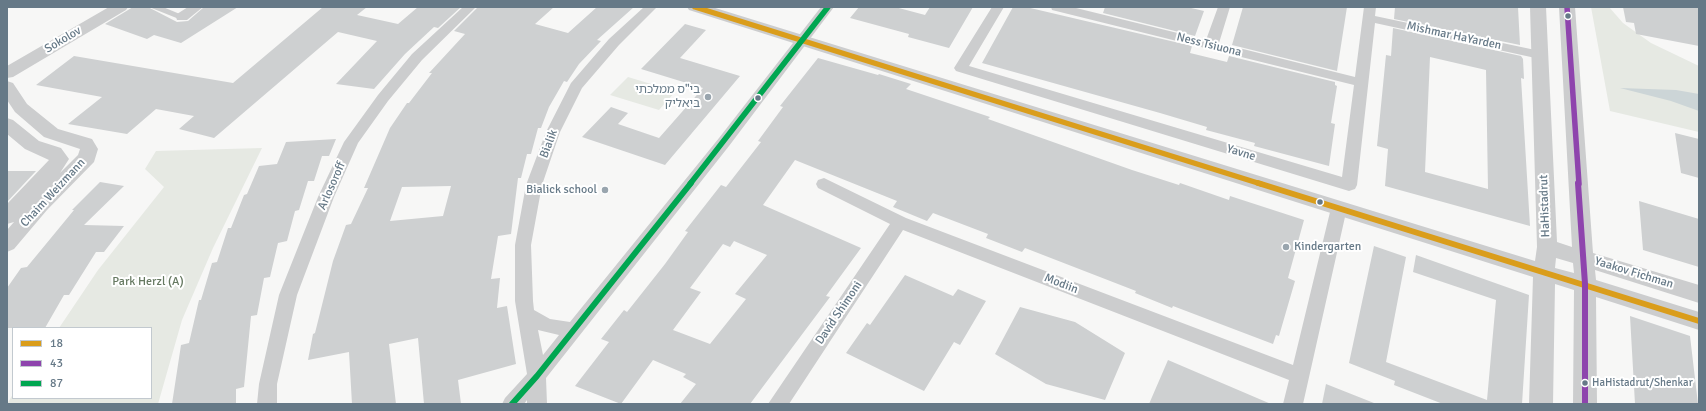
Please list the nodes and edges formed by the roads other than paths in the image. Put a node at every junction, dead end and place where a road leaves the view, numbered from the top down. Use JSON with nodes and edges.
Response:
{"nodes":[{"id":1,"x":120,"y":7,"type":"edge"},
{"id":2,"x":154,"y":7,"type":"edge"},
{"id":3,"x":197,"y":7,"type":"edge"},
{"id":4,"x":470,"y":7,"type":"edge"},
{"id":5,"x":651,"y":7,"type":"edge"},
{"id":6,"x":695,"y":7,"type":"edge"},
{"id":7,"x":828,"y":7,"type":"edge"},
{"id":8,"x":998,"y":7,"type":"edge"},
{"id":9,"x":1057,"y":7,"type":"edge"},
{"id":10,"x":1224,"y":7,"type":"edge"},
{"id":11,"x":1538,"y":7,"type":"edge"},
{"id":12,"x":1567,"y":7,"type":"edge"},
{"id":13,"x":1369,"y":12,"type":"edge"},
{"id":14,"x":182,"y":17,"type":"joint"},
{"id":15,"x":802,"y":41,"type":"junction"},
{"id":16,"x":1212,"y":46,"type":"junction"},
{"id":17,"x":1540,"y":55,"type":"junction"},
{"id":18,"x":7,"y":73,"type":"edge"},
{"id":19,"x":1362,"y":83,"type":"junction"},
{"id":20,"x":7,"y":87,"type":"edge"},
{"id":21,"x":7,"y":124,"type":"edge"},
{"id":22,"x":824,"y":184,"type":"dead end"},
{"id":23,"x":1339,"y":208,"type":"junction"},
{"id":24,"x":7,"y":217,"type":"edge"},
{"id":25,"x":900,"y":222,"type":"junction"},
{"id":26,"x":7,"y":244,"type":"edge"},
{"id":27,"x":1547,"y":247,"type":"junction"},
{"id":28,"x":1583,"y":257,"type":"junction"},
{"id":29,"x":1544,"y":271,"type":"junction"},
{"id":30,"x":1585,"y":284,"type":"junction"},
{"id":31,"x":1699,"y":294,"type":"edge"},
{"id":32,"x":526,"y":314,"type":"junction"},
{"id":33,"x":1699,"y":321,"type":"edge"},
{"id":34,"x":573,"y":330,"type":"junction"},
{"id":35,"x":537,"y":376,"type":"junction"},
{"id":36,"x":1300,"y":376,"type":"junction"},
{"id":37,"x":267,"y":404,"type":"edge"},
{"id":38,"x":512,"y":404,"type":"edge"},
{"id":39,"x":537,"y":404,"type":"edge"},
{"id":40,"x":778,"y":404,"type":"edge"},
{"id":41,"x":1293,"y":404,"type":"edge"},
{"id":42,"x":1541,"y":404,"type":"edge"},
{"id":43,"x":1585,"y":404,"type":"edge"}],
"edges":[{"from":1,"to":18,"type":"street","name":"Sokolov"},
{"from":2,"to":14,"type":"street"},
{"from":3,"to":14,"type":"street"},
{"from":4,"to":37,"type":"street","name":"Arlosoroff"},
{"from":5,"to":32,"type":"street","name":"Bialik"},
{"from":6,"to":15,"type":"street","name":"Yaakov Fichman"},
{"from":7,"to":15,"type":"street"},
{"from":8,"to":19,"type":"street","name":"Yavne"},
{"from":9,"to":16,"type":"street","name":"Ness Tsiuona"},
{"from":10,"to":16,"type":"street"},
{"from":11,"to":17,"type":"street","name":"HaHistadrut"},
{"from":12,"to":28,"type":"street"},
{"from":13,"to":17,"type":"street","name":"Mishmar HaYarden"},
{"from":13,"to":19,"type":"street","name":"Yavne"},
{"from":15,"to":23,"type":"street","name":"Yaakov Fichman"},
{"from":15,"to":34,"type":"street"},
{"from":16,"to":19,"type":"street","name":"Ness Tsiuona"},
{"from":17,"to":27,"type":"street","name":"HaHistadrut"},
{"from":20,"to":26,"type":"street","name":"Chaim Weizmann"},
{"from":21,"to":24,"type":"street","name":"Chaim Weizmann"},
{"from":22,"to":25,"type":"street","name":"Modiin"},
{"from":23,"to":29,"type":"street","name":"Yaakov Fichman"},
{"from":23,"to":36,"type":"street"},
{"from":25,"to":36,"type":"street","name":"Modiin"},
{"from":25,"to":40,"type":"street","name":"David Shimoni"},
{"from":27,"to":28,"type":"street","name":"Yaakov Fichman"},
{"from":27,"to":29,"type":"street","name":"HaHistadrut"},
{"from":28,"to":30,"type":"street"},
{"from":28,"to":31,"type":"street","name":"Yaakov Fichman"},
{"from":29,"to":30,"type":"street","name":"Yaakov Fichman"},
{"from":29,"to":42,"type":"street","name":"HaHistadrut"},
{"from":30,"to":33,"type":"street","name":"Yaakov Fichman"},
{"from":30,"to":43,"type":"street"},
{"from":32,"to":34,"type":"street"},
{"from":32,"to":35,"type":"street","name":"Bialik"},
{"from":34,"to":35,"type":"street"},
{"from":35,"to":38,"type":"street"},
{"from":35,"to":39,"type":"street","name":"Bialik"},
{"from":36,"to":41,"type":"street"}]}
